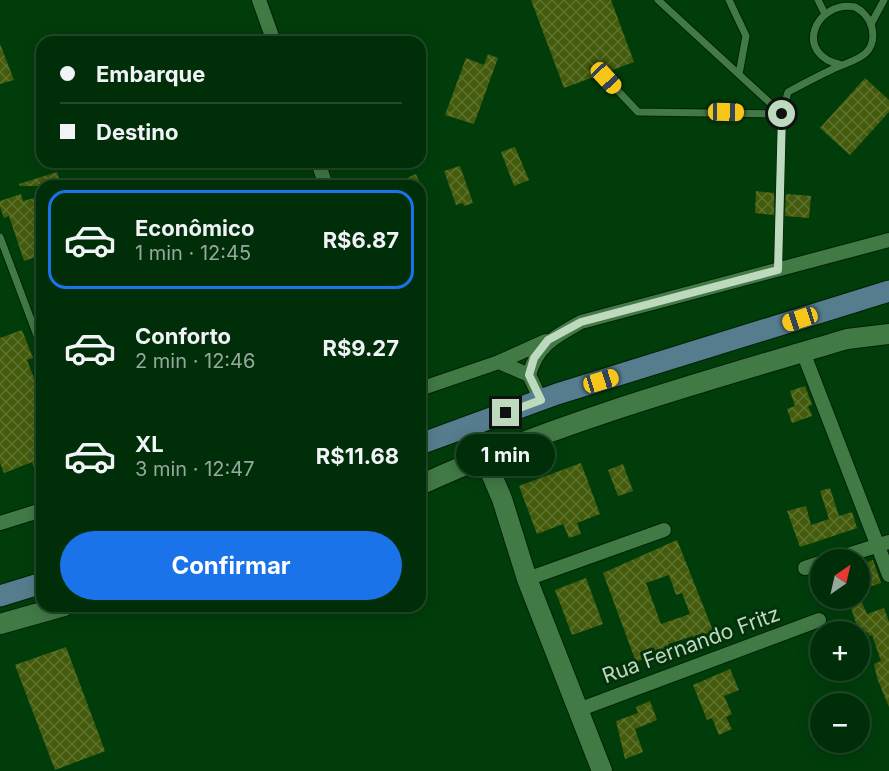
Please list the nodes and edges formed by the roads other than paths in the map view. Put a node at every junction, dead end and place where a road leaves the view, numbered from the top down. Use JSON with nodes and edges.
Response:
{"nodes":[{"id":1,"x":259,"y":0,"type":"edge"},
{"id":2,"x":658,"y":0,"type":"edge"},
{"id":3,"x":729,"y":0,"type":"edge"},
{"id":4,"x":818,"y":0,"type":"edge"},
{"id":5,"x":884,"y":0,"type":"edge"},
{"id":6,"x":824,"y":12,"type":"junction"},
{"id":7,"x":871,"y":24,"type":"junction"},
{"id":8,"x":272,"y":36,"type":"edge"},
{"id":9,"x":842,"y":65,"type":"junction"},
{"id":10,"x":739,"y":74,"type":"junction"},
{"id":11,"x":606,"y":78,"type":"dead end"},
{"id":12,"x":782,"y":114,"type":"junction"},
{"id":13,"x":0,"y":237,"type":"edge"},
{"id":14,"x":889,"y":240,"type":"edge"},
{"id":15,"x":778,"y":270,"type":"junction"},
{"id":16,"x":889,"y":291,"type":"edge"},
{"id":17,"x":36,"y":333,"type":"edge"},
{"id":18,"x":889,"y":334,"type":"edge"},
{"id":19,"x":548,"y":340,"type":"junction"},
{"id":20,"x":803,"y":352,"type":"junction"},
{"id":21,"x":499,"y":362,"type":"junction"},
{"id":22,"x":529,"y":375,"type":"junction"},
{"id":23,"x":426,"y":387,"type":"edge"},
{"id":24,"x":541,"y":400,"type":"junction"},
{"id":25,"x":471,"y":426,"type":"junction"},
{"id":26,"x":426,"y":442,"type":"edge"},
{"id":27,"x":485,"y":455,"type":"junction"},
{"id":28,"x":426,"y":482,"type":"edge"},
{"id":29,"x":36,"y":512,"type":"edge"},
{"id":30,"x":0,"y":523,"type":"edge"},
{"id":31,"x":664,"y":530,"type":"dead end"},
{"id":32,"x":883,"y":544,"type":"edge"},
{"id":33,"x":867,"y":549,"type":"edge"},
{"id":34,"x":810,"y":567,"type":"edge"},
{"id":35,"x":806,"y":568,"type":"dead end"},
{"id":36,"x":889,"y":576,"type":"edge"},
{"id":37,"x":527,"y":579,"type":"junction"},
{"id":38,"x":36,"y":585,"type":"edge"},
{"id":39,"x":0,"y":596,"type":"edge"},
{"id":40,"x":43,"y":612,"type":"edge"},
{"id":41,"x":819,"y":620,"type":"dead end"},
{"id":42,"x":0,"y":624,"type":"edge"},
{"id":43,"x":578,"y":710,"type":"junction"},
{"id":44,"x":602,"y":771,"type":"edge"}],
"edges":[{"from":1,"to":8,"type":"street"},
{"from":2,"to":10,"type":"lane"},
{"from":3,"to":10,"type":"lane"},
{"from":4,"to":6,"type":"lane"},
{"from":5,"to":7,"type":"lane"},
{"from":6,"to":7,"type":"lane"},
{"from":6,"to":9,"type":"lane"},
{"from":7,"to":9,"type":"lane"},
{"from":9,"to":12,"type":"lane"},
{"from":10,"to":12,"type":"lane"},
{"from":11,"to":12,"type":"lane"},
{"from":12,"to":15,"type":"lane"},
{"from":13,"to":17,"type":"lane"},
{"from":14,"to":15,"type":"street"},
{"from":15,"to":19,"type":"street"},
{"from":16,"to":24,"type":"main road"},
{"from":18,"to":20,"type":"street"},
{"from":19,"to":21,"type":"street"},
{"from":19,"to":22,"type":"street"},
{"from":20,"to":27,"type":"street"},
{"from":20,"to":32,"type":"street"},
{"from":21,"to":22,"type":"street"},
{"from":21,"to":23,"type":"street"},
{"from":22,"to":24,"type":"street"},
{"from":24,"to":25,"type":"main road"},
{"from":25,"to":26,"type":"main road"},
{"from":25,"to":27,"type":"street"},
{"from":27,"to":28,"type":"street"},
{"from":27,"to":37,"type":"street"},
{"from":29,"to":30,"type":"street"},
{"from":31,"to":37,"type":"street"},
{"from":32,"to":33,"type":"street"},
{"from":32,"to":36,"type":"street"},
{"from":34,"to":35,"type":"street"},
{"from":37,"to":43,"type":"street"},
{"from":38,"to":39,"type":"main road"},
{"from":40,"to":42,"type":"street"},
{"from":41,"to":43,"type":"street","name":"Rua Fernando Fritz"},
{"from":43,"to":44,"type":"street"}]}
